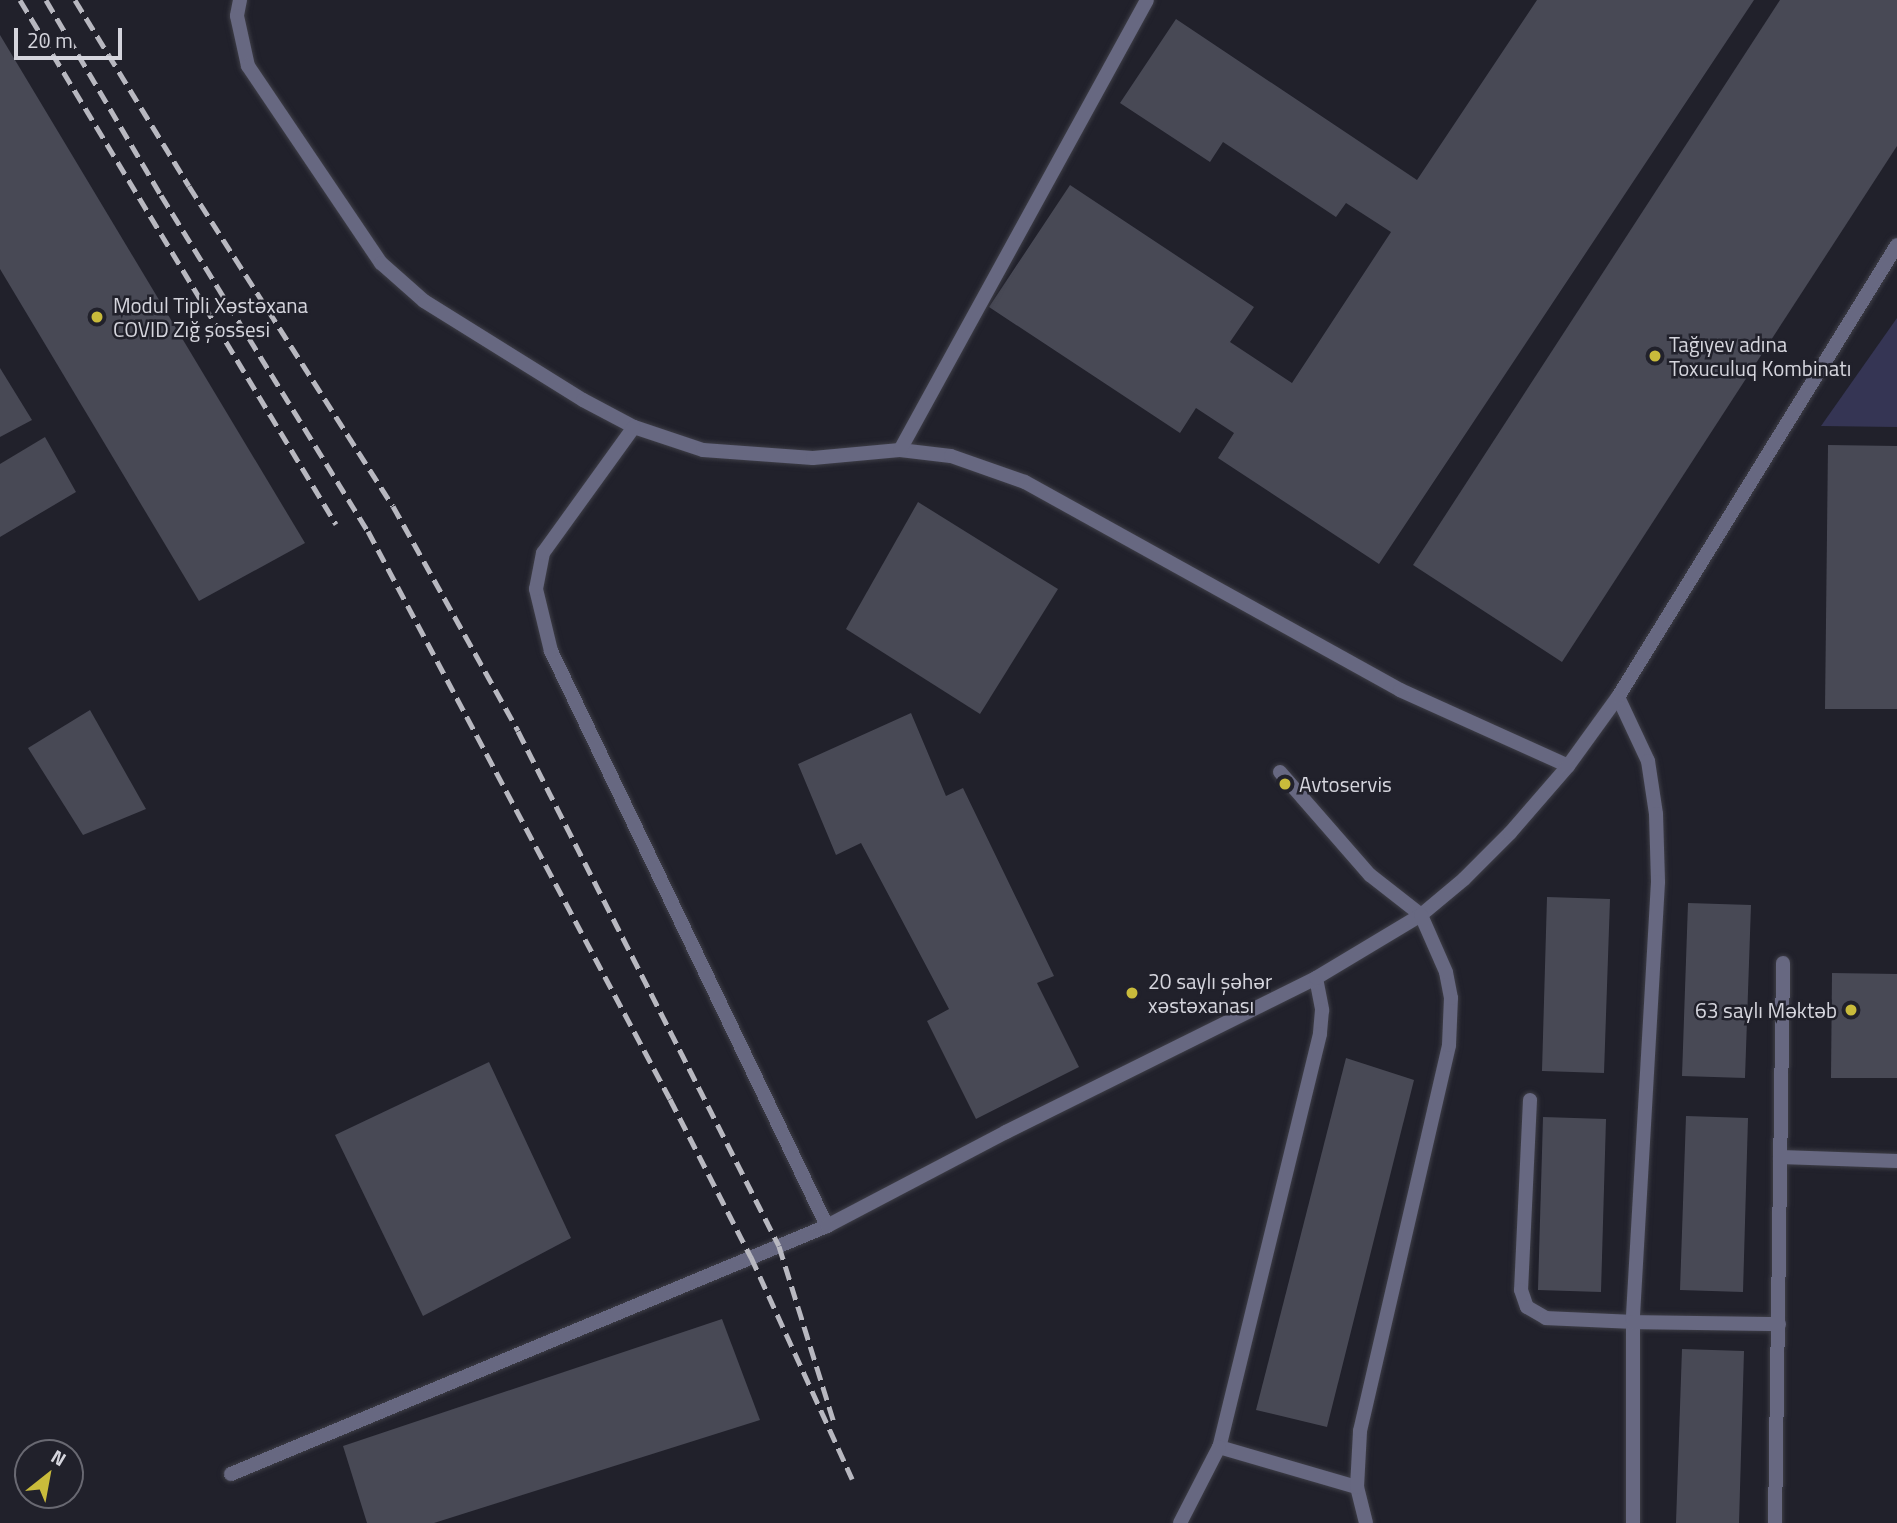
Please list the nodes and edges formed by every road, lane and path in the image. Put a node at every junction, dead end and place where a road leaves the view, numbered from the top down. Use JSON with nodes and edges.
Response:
{"nodes":[{"id":1,"x":240,"y":0,"type":"edge"},
{"id":2,"x":1147,"y":0,"type":"edge"},
{"id":3,"x":1897,"y":245,"type":"edge"},
{"id":4,"x":634,"y":427,"type":"junction"},
{"id":5,"x":900,"y":450,"type":"junction"},
{"id":6,"x":1618,"y":697,"type":"junction"},
{"id":7,"x":1568,"y":766,"type":"junction"},
{"id":8,"x":1280,"y":772,"type":"dead end"},
{"id":9,"x":1421,"y":915,"type":"junction"},
{"id":10,"x":1783,"y":963,"type":"dead end"},
{"id":11,"x":1316,"y":978,"type":"junction"},
{"id":12,"x":1530,"y":1100,"type":"dead end"},
{"id":13,"x":1780,"y":1157,"type":"junction"},
{"id":14,"x":1897,"y":1161,"type":"edge"},
{"id":15,"x":827,"y":1226,"type":"junction"},
{"id":16,"x":1633,"y":1322,"type":"junction"},
{"id":17,"x":1779,"y":1324,"type":"junction"},
{"id":18,"x":1219,"y":1447,"type":"junction"},
{"id":19,"x":231,"y":1474,"type":"dead end"},
{"id":20,"x":1357,"y":1488,"type":"junction"},
{"id":21,"x":1180,"y":1523,"type":"edge"},
{"id":22,"x":1366,"y":1523,"type":"edge"},
{"id":23,"x":1633,"y":1523,"type":"edge"},
{"id":24,"x":1775,"y":1523,"type":"edge"}],
"edges":[{"from":1,"to":4,"type":"street"},
{"from":2,"to":5,"type":"street"},
{"from":3,"to":6,"type":"street"},
{"from":4,"to":5,"type":"street"},
{"from":4,"to":15,"type":"street"},
{"from":5,"to":7,"type":"street"},
{"from":6,"to":7,"type":"street"},
{"from":6,"to":16,"type":"street"},
{"from":7,"to":9,"type":"street"},
{"from":8,"to":9,"type":"street"},
{"from":9,"to":11,"type":"street"},
{"from":9,"to":20,"type":"street"},
{"from":10,"to":13,"type":"street"},
{"from":11,"to":15,"type":"street"},
{"from":11,"to":18,"type":"street"},
{"from":12,"to":16,"type":"street"},
{"from":13,"to":14,"type":"street"},
{"from":13,"to":17,"type":"street"},
{"from":15,"to":19,"type":"street"},
{"from":16,"to":17,"type":"street"},
{"from":16,"to":23,"type":"street"},
{"from":17,"to":24,"type":"street"},
{"from":18,"to":20,"type":"street"},
{"from":18,"to":21,"type":"street"},
{"from":20,"to":22,"type":"street"}]}
